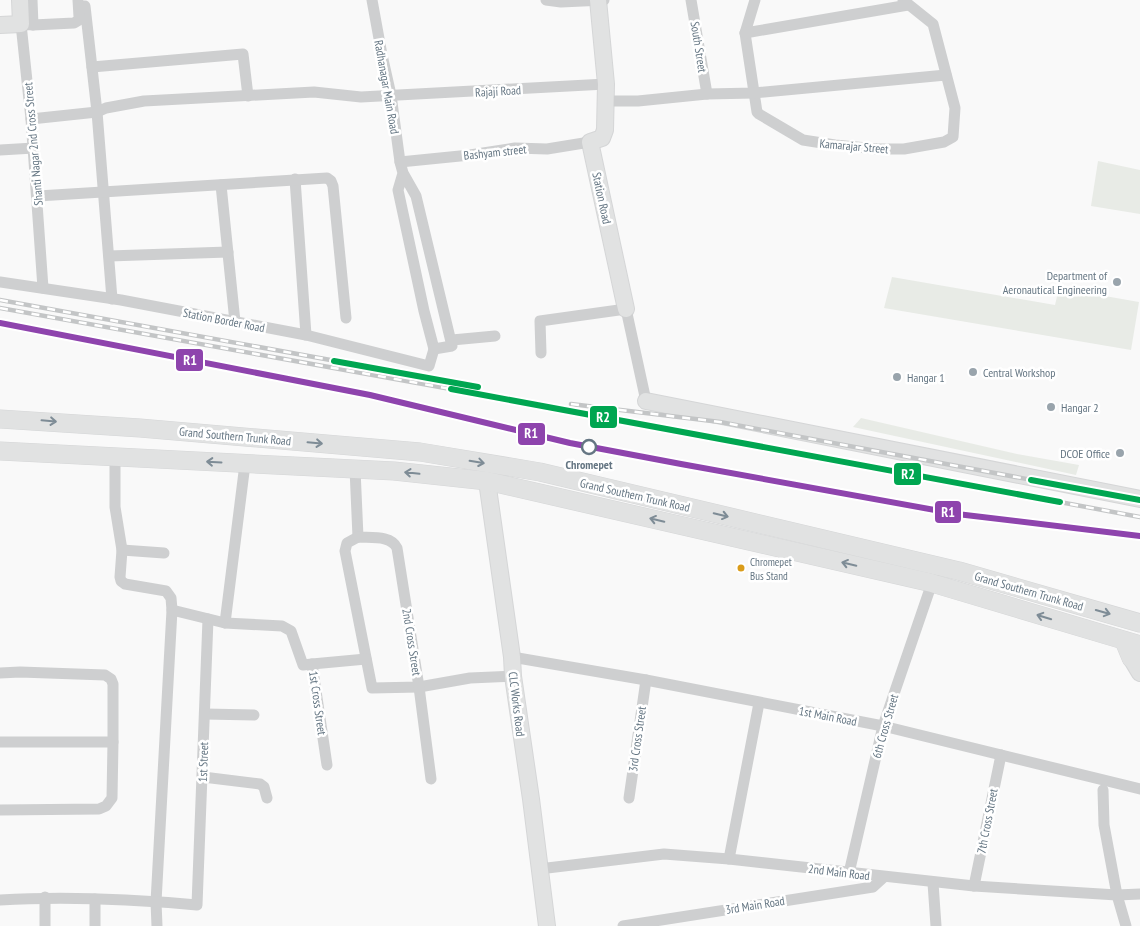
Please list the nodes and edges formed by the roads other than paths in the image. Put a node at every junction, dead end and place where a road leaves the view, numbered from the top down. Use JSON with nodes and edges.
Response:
{"nodes":[{"id":1,"x":20,"y":0,"type":"edge"},
{"id":2,"x":32,"y":0,"type":"edge"},
{"id":3,"x":372,"y":0,"type":"edge"},
{"id":4,"x":546,"y":0,"type":"edge"},
{"id":5,"x":601,"y":0,"type":"edge"},
{"id":6,"x":691,"y":0,"type":"edge"},
{"id":7,"x":755,"y":0,"type":"edge"},
{"id":8,"x":906,"y":2,"type":"edge"},
{"id":9,"x":82,"y":3,"type":"edge"},
{"id":10,"x":0,"y":24,"type":"edge"},
{"id":11,"x":27,"y":24,"type":"junction"},
{"id":12,"x":745,"y":33,"type":"junction"},
{"id":13,"x":92,"y":67,"type":"junction"},
{"id":14,"x":946,"y":75,"type":"junction"},
{"id":15,"x":606,"y":92,"type":"junction"},
{"id":16,"x":754,"y":93,"type":"junction"},
{"id":17,"x":707,"y":94,"type":"junction"},
{"id":18,"x":391,"y":95,"type":"junction"},
{"id":19,"x":248,"y":96,"type":"junction"},
{"id":20,"x":97,"y":112,"type":"junction"},
{"id":21,"x":31,"y":119,"type":"junction"},
{"id":22,"x":590,"y":142,"type":"junction"},
{"id":23,"x":34,"y":148,"type":"junction"},
{"id":24,"x":0,"y":150,"type":"edge"},
{"id":25,"x":401,"y":168,"type":"junction"},
{"id":26,"x":295,"y":179,"type":"junction"},
{"id":27,"x":221,"y":185,"type":"junction"},
{"id":28,"x":103,"y":192,"type":"junction"},
{"id":29,"x":38,"y":196,"type":"junction"},
{"id":30,"x":228,"y":252,"type":"junction"},
{"id":31,"x":109,"y":256,"type":"junction"},
{"id":32,"x":0,"y":282,"type":"edge"},
{"id":33,"x":43,"y":288,"type":"junction"},
{"id":34,"x":112,"y":299,"type":"junction"},
{"id":35,"x":626,"y":309,"type":"junction"},
{"id":36,"x":346,"y":318,"type":"dead end"},
{"id":37,"x":235,"y":322,"type":"junction"},
{"id":38,"x":306,"y":335,"type":"junction"},
{"id":39,"x":495,"y":336,"type":"dead end"},
{"id":40,"x":452,"y":340,"type":"junction"},
{"id":41,"x":434,"y":349,"type":"junction"},
{"id":42,"x":541,"y":352,"type":"dead end"},
{"id":43,"x":646,"y":401,"type":"joint"},
{"id":44,"x":0,"y":419,"type":"edge"},
{"id":45,"x":0,"y":451,"type":"edge"},
{"id":46,"x":115,"y":456,"type":"junction"},
{"id":47,"x":245,"y":464,"type":"junction"},
{"id":48,"x":355,"y":469,"type":"junction"},
{"id":49,"x":487,"y":482,"type":"junction"},
{"id":50,"x":1140,"y":499,"type":"edge"},
{"id":51,"x":358,"y":537,"type":"junction"},
{"id":52,"x":122,"y":550,"type":"junction"},
{"id":53,"x":164,"y":553,"type":"dead end"},
{"id":54,"x":938,"y":566,"type":"junction"},
{"id":55,"x":932,"y":583,"type":"junction"},
{"id":56,"x":172,"y":610,"type":"junction"},
{"id":57,"x":208,"y":618,"type":"junction"},
{"id":58,"x":225,"y":623,"type":"junction"},
{"id":59,"x":1140,"y":623,"type":"edge"},
{"id":60,"x":1135,"y":655,"type":"edge"},
{"id":61,"x":512,"y":657,"type":"junction"},
{"id":62,"x":366,"y":658,"type":"junction"},
{"id":63,"x":312,"y":664,"type":"junction"},
{"id":64,"x":0,"y":673,"type":"edge"},
{"id":65,"x":513,"y":676,"type":"junction"},
{"id":66,"x":646,"y":680,"type":"junction"},
{"id":67,"x":419,"y":686,"type":"junction"},
{"id":68,"x":759,"y":703,"type":"junction"},
{"id":69,"x":205,"y":714,"type":"junction"},
{"id":70,"x":254,"y":714,"type":"dead end"},
{"id":71,"x":883,"y":726,"type":"junction"},
{"id":72,"x":0,"y":742,"type":"edge"},
{"id":73,"x":114,"y":742,"type":"junction"},
{"id":74,"x":1001,"y":755,"type":"junction"},
{"id":75,"x":327,"y":765,"type":"dead end"},
{"id":76,"x":203,"y":777,"type":"junction"},
{"id":77,"x":431,"y":779,"type":"dead end"},
{"id":78,"x":1140,"y":789,"type":"edge"},
{"id":79,"x":1103,"y":790,"type":"dead end"},
{"id":80,"x":267,"y":798,"type":"dead end"},
{"id":81,"x":629,"y":798,"type":"dead end"},
{"id":82,"x":0,"y":810,"type":"edge"},
{"id":83,"x":729,"y":859,"type":"junction"},
{"id":84,"x":539,"y":870,"type":"junction"},
{"id":85,"x":849,"y":873,"type":"junction"},
{"id":86,"x":884,"y":877,"type":"junction"},
{"id":87,"x":933,"y":882,"type":"junction"},
{"id":88,"x":974,"y":886,"type":"junction"},
{"id":89,"x":1140,"y":894,"type":"edge"},
{"id":90,"x":1117,"y":895,"type":"junction"},
{"id":91,"x":45,"y":897,"type":"junction"},
{"id":92,"x":95,"y":899,"type":"junction"},
{"id":93,"x":0,"y":900,"type":"edge"},
{"id":94,"x":156,"y":902,"type":"junction"},
{"id":95,"x":46,"y":926,"type":"edge"},
{"id":96,"x":95,"y":926,"type":"edge"},
{"id":97,"x":157,"y":926,"type":"edge"},
{"id":98,"x":547,"y":926,"type":"edge"},
{"id":99,"x":623,"y":926,"type":"edge"},
{"id":100,"x":936,"y":926,"type":"edge"},
{"id":101,"x":1126,"y":926,"type":"edge"}],
"edges":[{"from":1,"to":11,"type":"street","name":"Shanti Nagar 2nd Cross Street"},
{"from":2,"to":11,"type":"street"},
{"from":3,"to":18,"type":"street","name":"Radhanagar Main Road"},
{"from":4,"to":5,"type":"street"},
{"from":5,"to":15,"type":"street"},
{"from":6,"to":17,"type":"street","name":"South Street"},
{"from":7,"to":12,"type":"street"},
{"from":8,"to":12,"type":"street"},
{"from":8,"to":14,"type":"street","name":"Kamarajar Street"},
{"from":9,"to":11,"type":"street"},
{"from":9,"to":13,"type":"street"},
{"from":10,"to":11,"type":"street"},
{"from":11,"to":21,"type":"street","name":"Shanti Nagar 2nd Cross Street"},
{"from":12,"to":16,"type":"street"},
{"from":13,"to":19,"type":"street"},
{"from":13,"to":20,"type":"street"},
{"from":14,"to":16,"type":"street"},
{"from":14,"to":16,"type":"street","name":"Kamarajar Street"},
{"from":15,"to":17,"type":"street"},
{"from":15,"to":18,"type":"street","name":"Rajaji Road"},
{"from":15,"to":22,"type":"street"},
{"from":16,"to":17,"type":"street"},
{"from":18,"to":19,"type":"street","name":"Rajaji Road"},
{"from":18,"to":25,"type":"street","name":"Radhanagar Main Road"},
{"from":19,"to":20,"type":"street","name":"Rajaji Road"},
{"from":20,"to":21,"type":"street","name":"Rajaji Road"},
{"from":20,"to":28,"type":"street"},
{"from":21,"to":23,"type":"street","name":"Shanti Nagar 2nd Cross Street"},
{"from":22,"to":25,"type":"street","name":"Bashyam street"},
{"from":22,"to":35,"type":"street","name":"Station Road"},
{"from":23,"to":24,"type":"street"},
{"from":23,"to":29,"type":"street","name":"Shanti Nagar 2nd Cross Street"},
{"from":25,"to":40,"type":"street"},
{"from":25,"to":41,"type":"street"},
{"from":26,"to":27,"type":"street"},
{"from":26,"to":36,"type":"street"},
{"from":26,"to":38,"type":"street"},
{"from":27,"to":28,"type":"street"},
{"from":27,"to":30,"type":"street"},
{"from":28,"to":29,"type":"street"},
{"from":28,"to":31,"type":"street"},
{"from":29,"to":33,"type":"street","name":"Shanti Nagar 2nd Cross Street"},
{"from":30,"to":31,"type":"street"},
{"from":30,"to":37,"type":"street"},
{"from":31,"to":34,"type":"street"},
{"from":32,"to":33,"type":"street","name":"Station Border Road"},
{"from":33,"to":34,"type":"street","name":"Station Border Road"},
{"from":34,"to":37,"type":"street","name":"Station Border Road"},
{"from":35,"to":42,"type":"street"},
{"from":35,"to":43,"type":"street","name":"Station Road"},
{"from":37,"to":38,"type":"street","name":"Station Border Road"},
{"from":38,"to":41,"type":"street","name":"Station Border Road"},
{"from":39,"to":40,"type":"street"},
{"from":40,"to":41,"type":"street"},
{"from":43,"to":50,"type":"street"},
{"from":44,"to":54,"type":"main road","name":"Grand Southern Trunk Road","one_way":true},
{"from":45,"to":46,"type":"main road","name":"Grand Southern Trunk Road"},
{"from":47,"to":46,"type":"main road","name":"Grand Southern Trunk Road","one_way":true},
{"from":46,"to":52,"type":"street"},
{"from":47,"to":48,"type":"main road","name":"Grand Southern Trunk Road"},
{"from":47,"to":58,"type":"street"},
{"from":49,"to":48,"type":"main road","name":"Grand Southern Trunk Road","one_way":true},
{"from":48,"to":51,"type":"street"},
{"from":55,"to":49,"type":"main road","name":"Grand Southern Trunk Road","one_way":true},
{"from":49,"to":61,"type":"street","name":"CLC Works Road"},
{"from":51,"to":62,"type":"street"},
{"from":51,"to":67,"type":"street","name":"2nd Cross Street"},
{"from":52,"to":53,"type":"street"},
{"from":52,"to":56,"type":"street"},
{"from":54,"to":55,"type":"street","name":"6th Cross Street"},
{"from":54,"to":59,"type":"main road","name":"Grand Southern Trunk Road","one_way":true},
{"from":60,"to":55,"type":"main road","name":"Grand Southern Trunk Road","one_way":true},
{"from":55,"to":71,"type":"street","name":"6th Cross Street"},
{"from":56,"to":57,"type":"street"},
{"from":56,"to":94,"type":"street"},
{"from":57,"to":58,"type":"street"},
{"from":57,"to":69,"type":"street","name":"1st Street"},
{"from":58,"to":63,"type":"street"},
{"from":61,"to":65,"type":"street","name":"CLC Works Road"},
{"from":61,"to":66,"type":"street","name":"1st Main Road"},
{"from":62,"to":63,"type":"street","name":"1st Cross Street"},
{"from":62,"to":67,"type":"street"},
{"from":63,"to":75,"type":"street","name":"1st Cross Street"},
{"from":64,"to":73,"type":"street"},
{"from":65,"to":67,"type":"street"},
{"from":65,"to":84,"type":"street","name":"CLC Works Road"},
{"from":66,"to":68,"type":"street","name":"1st Main Road"},
{"from":66,"to":81,"type":"street","name":"3rd Cross Street"},
{"from":67,"to":77,"type":"street","name":"2nd Cross Street"},
{"from":68,"to":71,"type":"street","name":"1st Main Road"},
{"from":68,"to":83,"type":"street"},
{"from":69,"to":70,"type":"street"},
{"from":69,"to":76,"type":"street","name":"1st Street"},
{"from":71,"to":74,"type":"street","name":"1st Main Road"},
{"from":71,"to":85,"type":"street","name":"6th Cross Street"},
{"from":72,"to":73,"type":"street"},
{"from":73,"to":82,"type":"street"},
{"from":74,"to":78,"type":"street","name":"1st Main Road"},
{"from":74,"to":88,"type":"street","name":"7th Cross Street"},
{"from":76,"to":80,"type":"street"},
{"from":76,"to":94,"type":"street","name":"1st Street"},
{"from":79,"to":90,"type":"street"},
{"from":83,"to":84,"type":"street","name":"2nd Main Road"},
{"from":83,"to":85,"type":"street","name":"2nd Main Road"},
{"from":84,"to":98,"type":"street","name":"CLC Works Road"},
{"from":85,"to":86,"type":"street","name":"2nd Main Road"},
{"from":86,"to":87,"type":"street","name":"2nd Main Road"},
{"from":86,"to":99,"type":"street","name":"3rd Main Road"},
{"from":87,"to":88,"type":"street","name":"2nd Main Road"},
{"from":87,"to":100,"type":"street"},
{"from":88,"to":90,"type":"street","name":"2nd Main Road"},
{"from":89,"to":90,"type":"street","name":"2nd Main Road"},
{"from":90,"to":101,"type":"street"},
{"from":91,"to":92,"type":"street"},
{"from":91,"to":93,"type":"street"},
{"from":91,"to":95,"type":"street"},
{"from":92,"to":94,"type":"street"},
{"from":92,"to":96,"type":"street"},
{"from":94,"to":97,"type":"street"}]}
